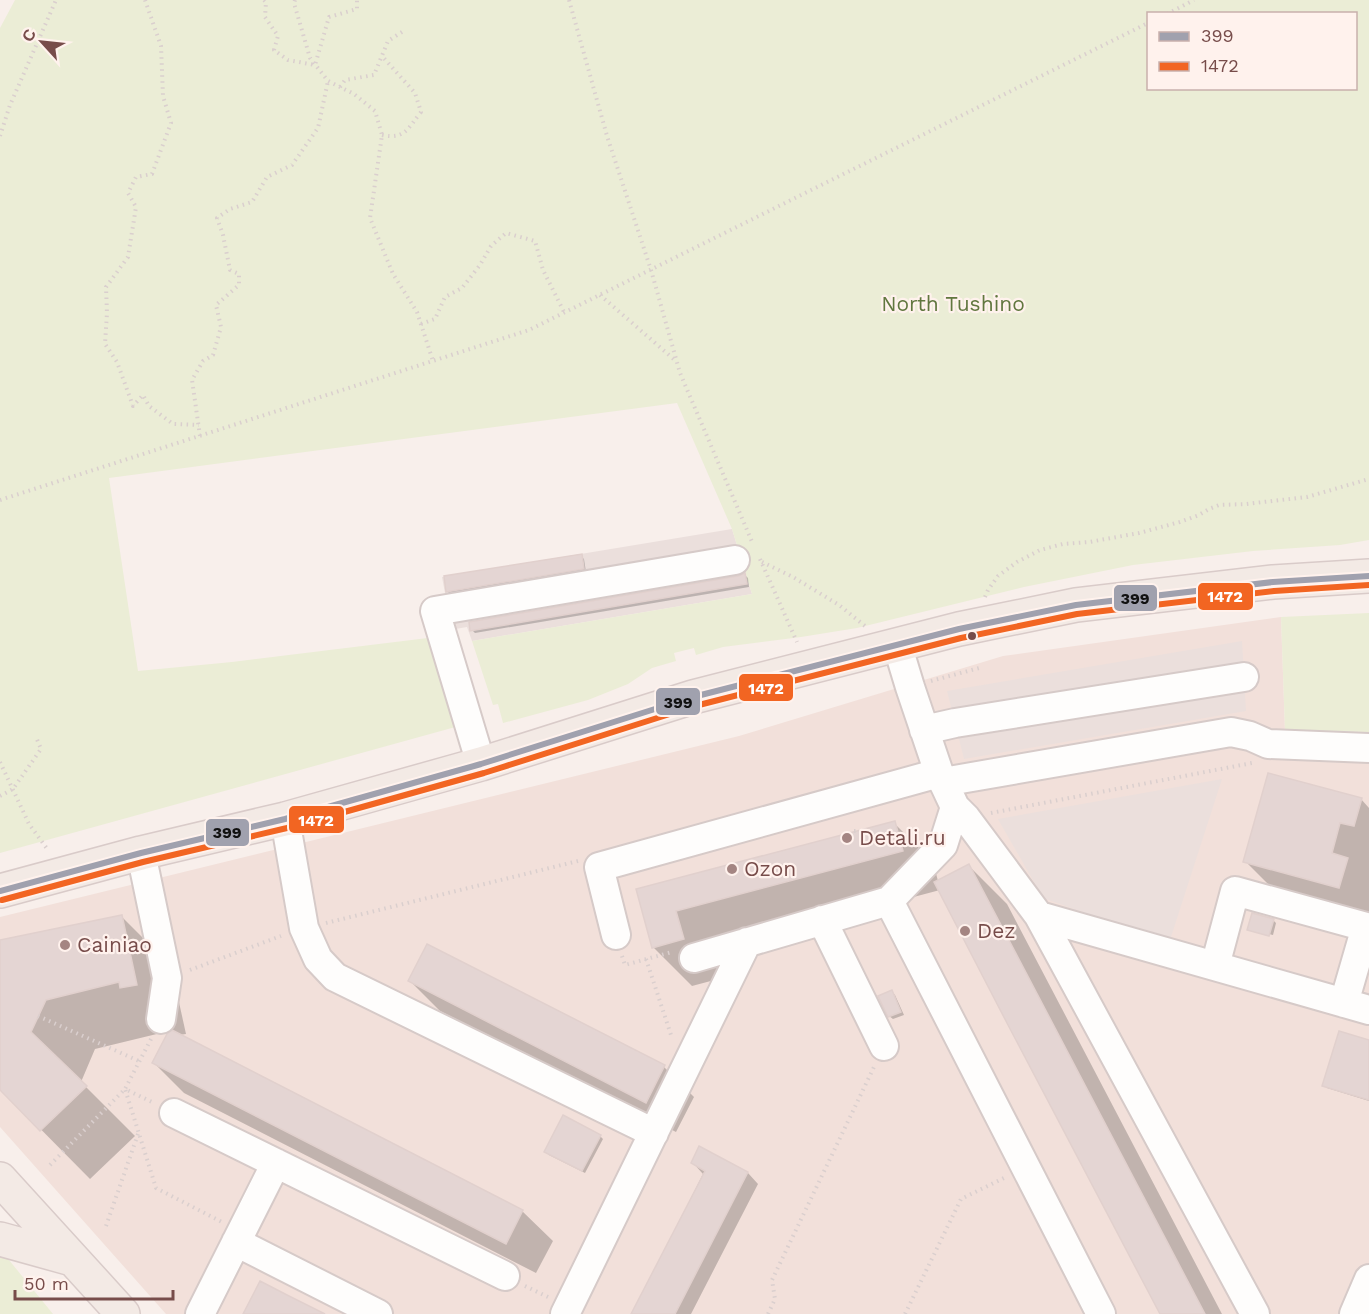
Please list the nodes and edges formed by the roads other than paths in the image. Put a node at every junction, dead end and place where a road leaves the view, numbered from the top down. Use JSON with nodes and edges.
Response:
{"nodes":[{"id":1,"x":748,"y":561,"type":"road end"},
{"id":2,"x":1369,"y":576,"type":"edge"},
{"id":3,"x":883,"y":636,"type":"junction"},
{"id":4,"x":1244,"y":677,"type":"dead end"},
{"id":5,"x":924,"y":730,"type":"junction"},
{"id":6,"x":1369,"y":748,"type":"edge"},
{"id":7,"x":481,"y":764,"type":"junction"},
{"id":8,"x":941,"y":777,"type":"junction"},
{"id":9,"x":960,"y":813,"type":"junction"},
{"id":10,"x":285,"y":819,"type":"junction"},
{"id":11,"x":141,"y":853,"type":"junction"},
{"id":12,"x":0,"y":891,"type":"edge"},
{"id":13,"x":889,"y":901,"type":"junction"},
{"id":14,"x":1039,"y":916,"type":"junction"},
{"id":15,"x":822,"y":920,"type":"junction"},
{"id":16,"x":616,"y":935,"type":"road end"},
{"id":17,"x":747,"y":942,"type":"junction"},
{"id":18,"x":694,"y":958,"type":"road end"},
{"id":19,"x":1215,"y":966,"type":"junction"},
{"id":20,"x":1357,"y":1006,"type":"edge"},
{"id":21,"x":161,"y":1019,"type":"road end"},
{"id":22,"x":884,"y":1046,"type":"road end"},
{"id":23,"x":174,"y":1113,"type":"road end"},
{"id":24,"x":654,"y":1133,"type":"junction"},
{"id":25,"x":276,"y":1163,"type":"junction"},
{"id":26,"x":0,"y":1179,"type":"edge"},
{"id":27,"x":239,"y":1237,"type":"junction"},
{"id":28,"x":0,"y":1239,"type":"edge"},
{"id":29,"x":72,"y":1259,"type":"junction"},
{"id":30,"x":505,"y":1276,"type":"road end"},
{"id":31,"x":1369,"y":1279,"type":"edge"},
{"id":32,"x":566,"y":1310,"type":"edge"},
{"id":33,"x":123,"y":1314,"type":"edge"},
{"id":34,"x":200,"y":1314,"type":"edge"},
{"id":35,"x":378,"y":1314,"type":"edge"},
{"id":36,"x":1101,"y":1314,"type":"edge"},
{"id":37,"x":1255,"y":1314,"type":"edge"},
{"id":38,"x":1354,"y":1314,"type":"edge"}],
"edges":[{"from":1,"to":7,"type":"lane"},
{"from":2,"to":3,"type":"main road"},
{"from":3,"to":5,"type":"lane"},
{"from":3,"to":7,"type":"main road"},
{"from":4,"to":5,"type":"lane"},
{"from":5,"to":8,"type":"lane"},
{"from":6,"to":8,"type":"lane"},
{"from":7,"to":10,"type":"main road"},
{"from":8,"to":9,"type":"lane"},
{"from":8,"to":16,"type":"lane"},
{"from":9,"to":13,"type":"lane"},
{"from":9,"to":14,"type":"lane"},
{"from":10,"to":11,"type":"main road"},
{"from":10,"to":24,"type":"lane"},
{"from":11,"to":12,"type":"main road"},
{"from":11,"to":21,"type":"lane"},
{"from":13,"to":15,"type":"lane"},
{"from":13,"to":36,"type":"lane"},
{"from":14,"to":19,"type":"lane"},
{"from":14,"to":37,"type":"lane"},
{"from":15,"to":17,"type":"lane"},
{"from":15,"to":22,"type":"lane"},
{"from":17,"to":18,"type":"lane"},
{"from":17,"to":24,"type":"lane"},
{"from":19,"to":20,"type":"lane"},
{"from":19,"to":20,"type":"lane"},
{"from":23,"to":25,"type":"lane"},
{"from":24,"to":32,"type":"lane"},
{"from":25,"to":27,"type":"lane"},
{"from":25,"to":30,"type":"lane"},
{"from":26,"to":29,"type":"main road"},
{"from":27,"to":34,"type":"lane"},
{"from":27,"to":35,"type":"lane"},
{"from":28,"to":29,"type":"main road"},
{"from":29,"to":33,"type":"main road"},
{"from":31,"to":38,"type":"lane"}]}
